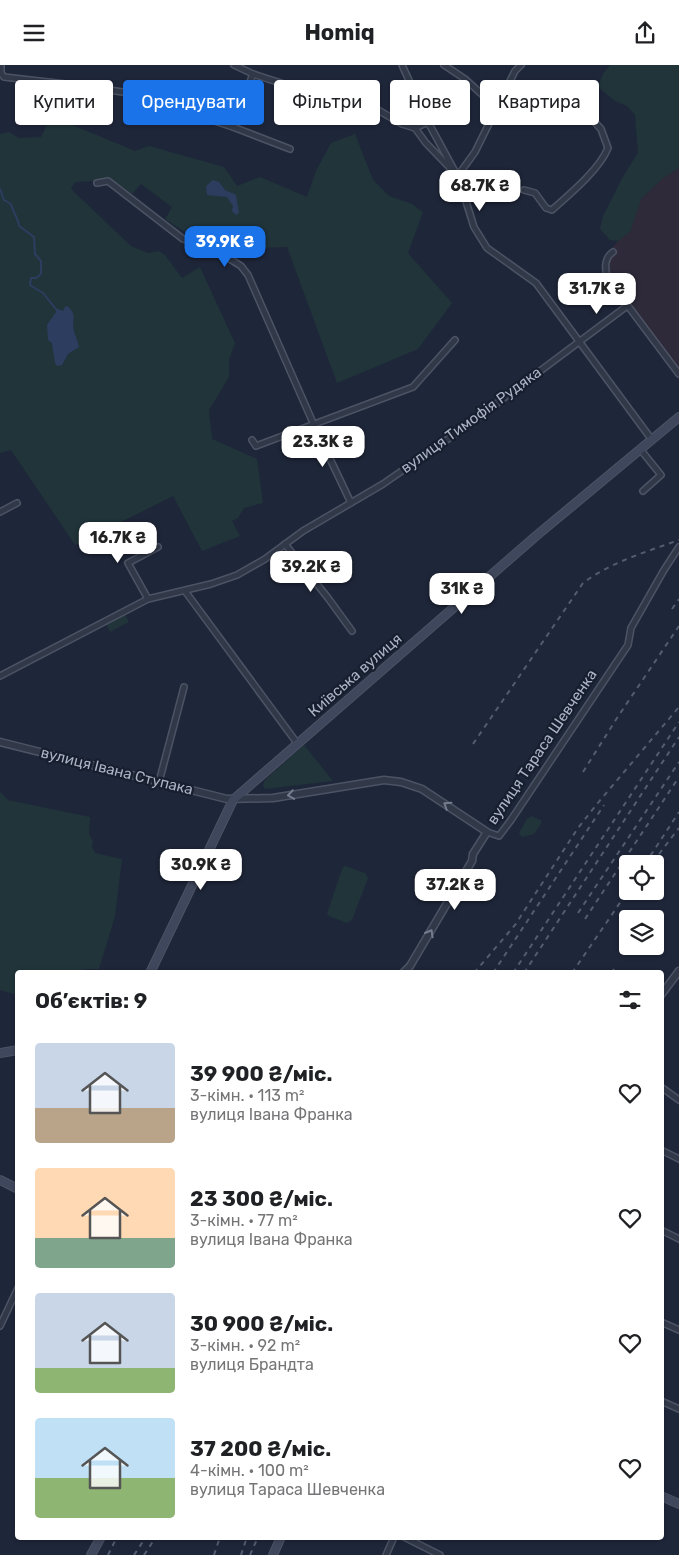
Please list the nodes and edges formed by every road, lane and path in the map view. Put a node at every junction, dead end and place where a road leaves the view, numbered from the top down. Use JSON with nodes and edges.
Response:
{"nodes":[{"id":1,"x":2,"y":65,"type":"edge"},
{"id":2,"x":234,"y":65,"type":"edge"},
{"id":3,"x":402,"y":65,"type":"edge"},
{"id":4,"x":444,"y":65,"type":"edge"},
{"id":5,"x":521,"y":65,"type":"edge"},
{"id":6,"x":253,"y":74,"type":"junction"},
{"id":7,"x":409,"y":80,"type":"edge"},
{"id":8,"x":511,"y":80,"type":"edge"},
{"id":9,"x":480,"y":93,"type":"edge"},
{"id":10,"x":422,"y":125,"type":"edge"},
{"id":11,"x":430,"y":125,"type":"edge"},
{"id":12,"x":488,"y":125,"type":"edge"},
{"id":13,"x":597,"y":125,"type":"edge"},
{"id":14,"x":233,"y":127,"type":"junction"},
{"id":15,"x":415,"y":128,"type":"junction"},
{"id":16,"x":290,"y":149,"type":"dead end"},
{"id":17,"x":459,"y":179,"type":"junction"},
{"id":18,"x":97,"y":183,"type":"dead end"},
{"id":19,"x":524,"y":190,"type":"dead end"},
{"id":20,"x":613,"y":252,"type":"dead end"},
{"id":21,"x":627,"y":306,"type":"junction"},
{"id":22,"x":455,"y":340,"type":"dead end"},
{"id":23,"x":578,"y":341,"type":"junction"},
{"id":24,"x":679,"y":374,"type":"edge"},
{"id":25,"x":679,"y":417,"type":"edge"},
{"id":26,"x":314,"y":425,"type":"junction"},
{"id":27,"x":252,"y":440,"type":"dead end"},
{"id":28,"x":652,"y":440,"type":"junction"},
{"id":29,"x":640,"y":449,"type":"junction"},
{"id":30,"x":643,"y":491,"type":"dead end"},
{"id":31,"x":17,"y":503,"type":"dead end"},
{"id":32,"x":351,"y":503,"type":"junction"},
{"id":33,"x":0,"y":512,"type":"edge"},
{"id":34,"x":286,"y":544,"type":"junction"},
{"id":35,"x":158,"y":547,"type":"dead end"},
{"id":36,"x":679,"y":547,"type":"edge"},
{"id":37,"x":185,"y":591,"type":"junction"},
{"id":38,"x":148,"y":599,"type":"junction"},
{"id":39,"x":352,"y":631,"type":"dead end"},
{"id":40,"x":0,"y":676,"type":"edge"},
{"id":41,"x":184,"y":687,"type":"dead end"},
{"id":42,"x":0,"y":742,"type":"edge"},
{"id":43,"x":297,"y":743,"type":"junction"},
{"id":44,"x":159,"y":782,"type":"junction"},
{"id":45,"x":233,"y":800,"type":"junction"},
{"id":46,"x":487,"y":832,"type":"junction"},
{"id":47,"x":151,"y":970,"type":"edge"},
{"id":48,"x":406,"y":970,"type":"edge"},
{"id":49,"x":679,"y":971,"type":"edge"},
{"id":50,"x":664,"y":991,"type":"edge"},
{"id":51,"x":15,"y":1050,"type":"edge"},
{"id":52,"x":0,"y":1053,"type":"edge"},
{"id":53,"x":664,"y":1089,"type":"edge"},
{"id":54,"x":679,"y":1100,"type":"edge"},
{"id":55,"x":664,"y":1152,"type":"edge"},
{"id":56,"x":679,"y":1159,"type":"edge"},
{"id":57,"x":0,"y":1180,"type":"edge"},
{"id":58,"x":15,"y":1188,"type":"edge"},
{"id":59,"x":664,"y":1232,"type":"edge"},
{"id":60,"x":679,"y":1239,"type":"edge"},
{"id":61,"x":15,"y":1294,"type":"edge"},
{"id":62,"x":664,"y":1323,"type":"edge"},
{"id":63,"x":0,"y":1326,"type":"edge"},
{"id":64,"x":679,"y":1330,"type":"edge"},
{"id":65,"x":664,"y":1402,"type":"edge"},
{"id":66,"x":679,"y":1409,"type":"edge"},
{"id":67,"x":664,"y":1497,"type":"edge"},
{"id":68,"x":679,"y":1504,"type":"edge"},
{"id":69,"x":99,"y":1540,"type":"edge"},
{"id":70,"x":279,"y":1540,"type":"edge"},
{"id":71,"x":393,"y":1540,"type":"edge"},
{"id":72,"x":410,"y":1540,"type":"edge"},
{"id":73,"x":91,"y":1555,"type":"edge"},
{"id":74,"x":273,"y":1555,"type":"edge"},
{"id":75,"x":386,"y":1555,"type":"edge"},
{"id":76,"x":440,"y":1555,"type":"edge"}],
"edges":[{"from":1,"to":14,"type":"street"},
{"from":2,"to":6,"type":"street"},
{"from":3,"to":7,"type":"street"},
{"from":4,"to":9,"type":"street"},
{"from":5,"to":8,"type":"street"},
{"from":6,"to":14,"type":"street"},
{"from":6,"to":15,"type":"street"},
{"from":10,"to":15,"type":"street"},
{"from":11,"to":17,"type":"street"},
{"from":12,"to":17,"type":"street"},
{"from":13,"to":19,"type":"street"},
{"from":14,"to":16,"type":"street"},
{"from":15,"to":17,"type":"street"},
{"from":17,"to":23,"type":"street"},
{"from":18,"to":26,"type":"street"},
{"from":20,"to":21,"type":"street"},
{"from":21,"to":23,"type":"street","name":"вулиця Тимофія Рудяка"},
{"from":21,"to":24,"type":"street"},
{"from":22,"to":26,"type":"street"},
{"from":23,"to":28,"type":"street"},
{"from":23,"to":32,"type":"street","name":"вулиця Тимофія Рудяка"},
{"from":25,"to":28,"type":"main road","name":"Київська вулиця"},
{"from":26,"to":27,"type":"street"},
{"from":26,"to":32,"type":"street"},
{"from":28,"to":29,"type":"main road","name":"Київська вулиця"},
{"from":29,"to":30,"type":"street"},
{"from":29,"to":43,"type":"main road","name":"Київська вулиця"},
{"from":31,"to":33,"type":"street"},
{"from":32,"to":34,"type":"street","name":"вулиця Тимофія Рудяка"},
{"from":34,"to":37,"type":"street","name":"вулиця Тимофія Рудяка"},
{"from":34,"to":39,"type":"street"},
{"from":35,"to":38,"type":"street"},
{"from":36,"to":46,"type":"street","name":"вулиця Тараса Шевченка"},
{"from":37,"to":38,"type":"street","name":"вулиця Тимофія Рудяка"},
{"from":37,"to":43,"type":"street"},
{"from":38,"to":40,"type":"street","name":"вулиця Тимофія Рудяка"},
{"from":41,"to":44,"type":"street"},
{"from":42,"to":44,"type":"street","name":"вулиця Івана Ступака"},
{"from":43,"to":45,"type":"main road","name":"Київська вулиця"},
{"from":44,"to":45,"type":"street","name":"вулиця Івана Ступака"},
{"from":46,"to":45,"type":"street","name":"вулиця Івана Ступака","one_way":true},
{"from":45,"to":47,"type":"main road"},
{"from":48,"to":46,"type":"street","name":"вулиця Тараса Шевченка","one_way":true},
{"from":49,"to":50,"type":"street"},
{"from":51,"to":52,"type":"main road"},
{"from":53,"to":54,"type":"street"},
{"from":55,"to":56,"type":"street"},
{"from":57,"to":58,"type":"main road"},
{"from":59,"to":60,"type":"street"},
{"from":61,"to":63,"type":"street"},
{"from":62,"to":64,"type":"street"},
{"from":65,"to":66,"type":"street"},
{"from":67,"to":68,"type":"main road"},
{"from":69,"to":73,"type":"main road"},
{"from":70,"to":74,"type":"main road"},
{"from":71,"to":75,"type":"street"},
{"from":72,"to":76,"type":"street"}]}
